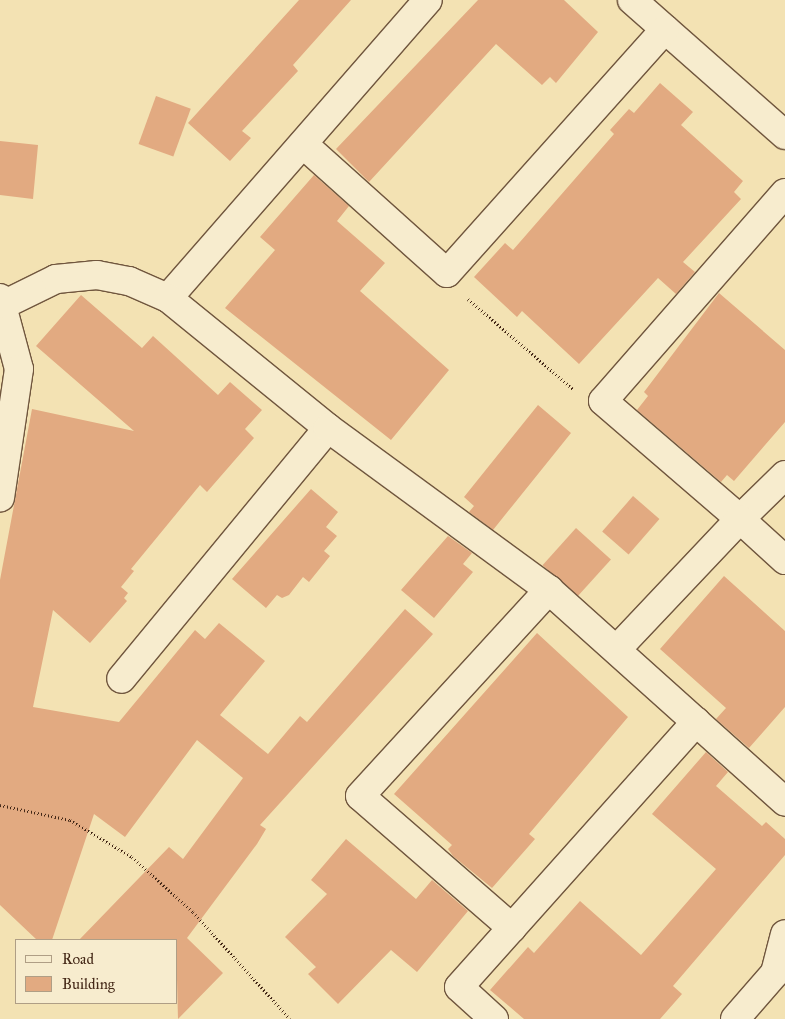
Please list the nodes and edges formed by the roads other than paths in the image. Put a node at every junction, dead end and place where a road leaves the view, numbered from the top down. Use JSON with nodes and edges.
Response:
{"nodes":[{"id":1,"x":428,"y":0,"type":"edge"},
{"id":2,"x":632,"y":0,"type":"edge"},
{"id":3,"x":665,"y":29,"type":"junction"},
{"id":4,"x":785,"y":135,"type":"edge"},
{"id":5,"x":303,"y":144,"type":"junction"},
{"id":6,"x":785,"y":193,"type":"edge"},
{"id":7,"x":168,"y":298,"type":"junction"},
{"id":8,"x":3,"y":301,"type":"edge"},
{"id":9,"x":328,"y":428,"type":"junction"},
{"id":10,"x":785,"y":475,"type":"edge"},
{"id":11,"x":0,"y":498,"type":"edge"},
{"id":12,"x":740,"y":519,"type":"junction"},
{"id":13,"x":785,"y":560,"type":"edge"},
{"id":14,"x":549,"y":590,"type":"junction"},
{"id":15,"x":617,"y":649,"type":"junction"},
{"id":16,"x":121,"y":680,"type":"dead end"},
{"id":17,"x":696,"y":722,"type":"junction"},
{"id":18,"x":785,"y":802,"type":"edge"},
{"id":19,"x":512,"y":928,"type":"junction"},
{"id":20,"x":785,"y":934,"type":"edge"},
{"id":21,"x":494,"y":1019,"type":"edge"},
{"id":22,"x":735,"y":1019,"type":"edge"}],
"edges":[{"from":1,"to":5,"type":"street"},
{"from":2,"to":3,"type":"street"},
{"from":3,"to":4,"type":"street"},
{"from":3,"to":5,"type":"street"},
{"from":5,"to":7,"type":"street"},
{"from":6,"to":12,"type":"street"},
{"from":7,"to":8,"type":"street"},
{"from":7,"to":9,"type":"street"},
{"from":8,"to":11,"type":"street"},
{"from":9,"to":14,"type":"street"},
{"from":9,"to":16,"type":"street"},
{"from":10,"to":12,"type":"street"},
{"from":12,"to":13,"type":"street"},
{"from":12,"to":15,"type":"street"},
{"from":14,"to":15,"type":"street"},
{"from":14,"to":19,"type":"street"},
{"from":15,"to":17,"type":"street"},
{"from":17,"to":18,"type":"street"},
{"from":17,"to":19,"type":"street"},
{"from":19,"to":21,"type":"street"},
{"from":20,"to":22,"type":"street"}]}
